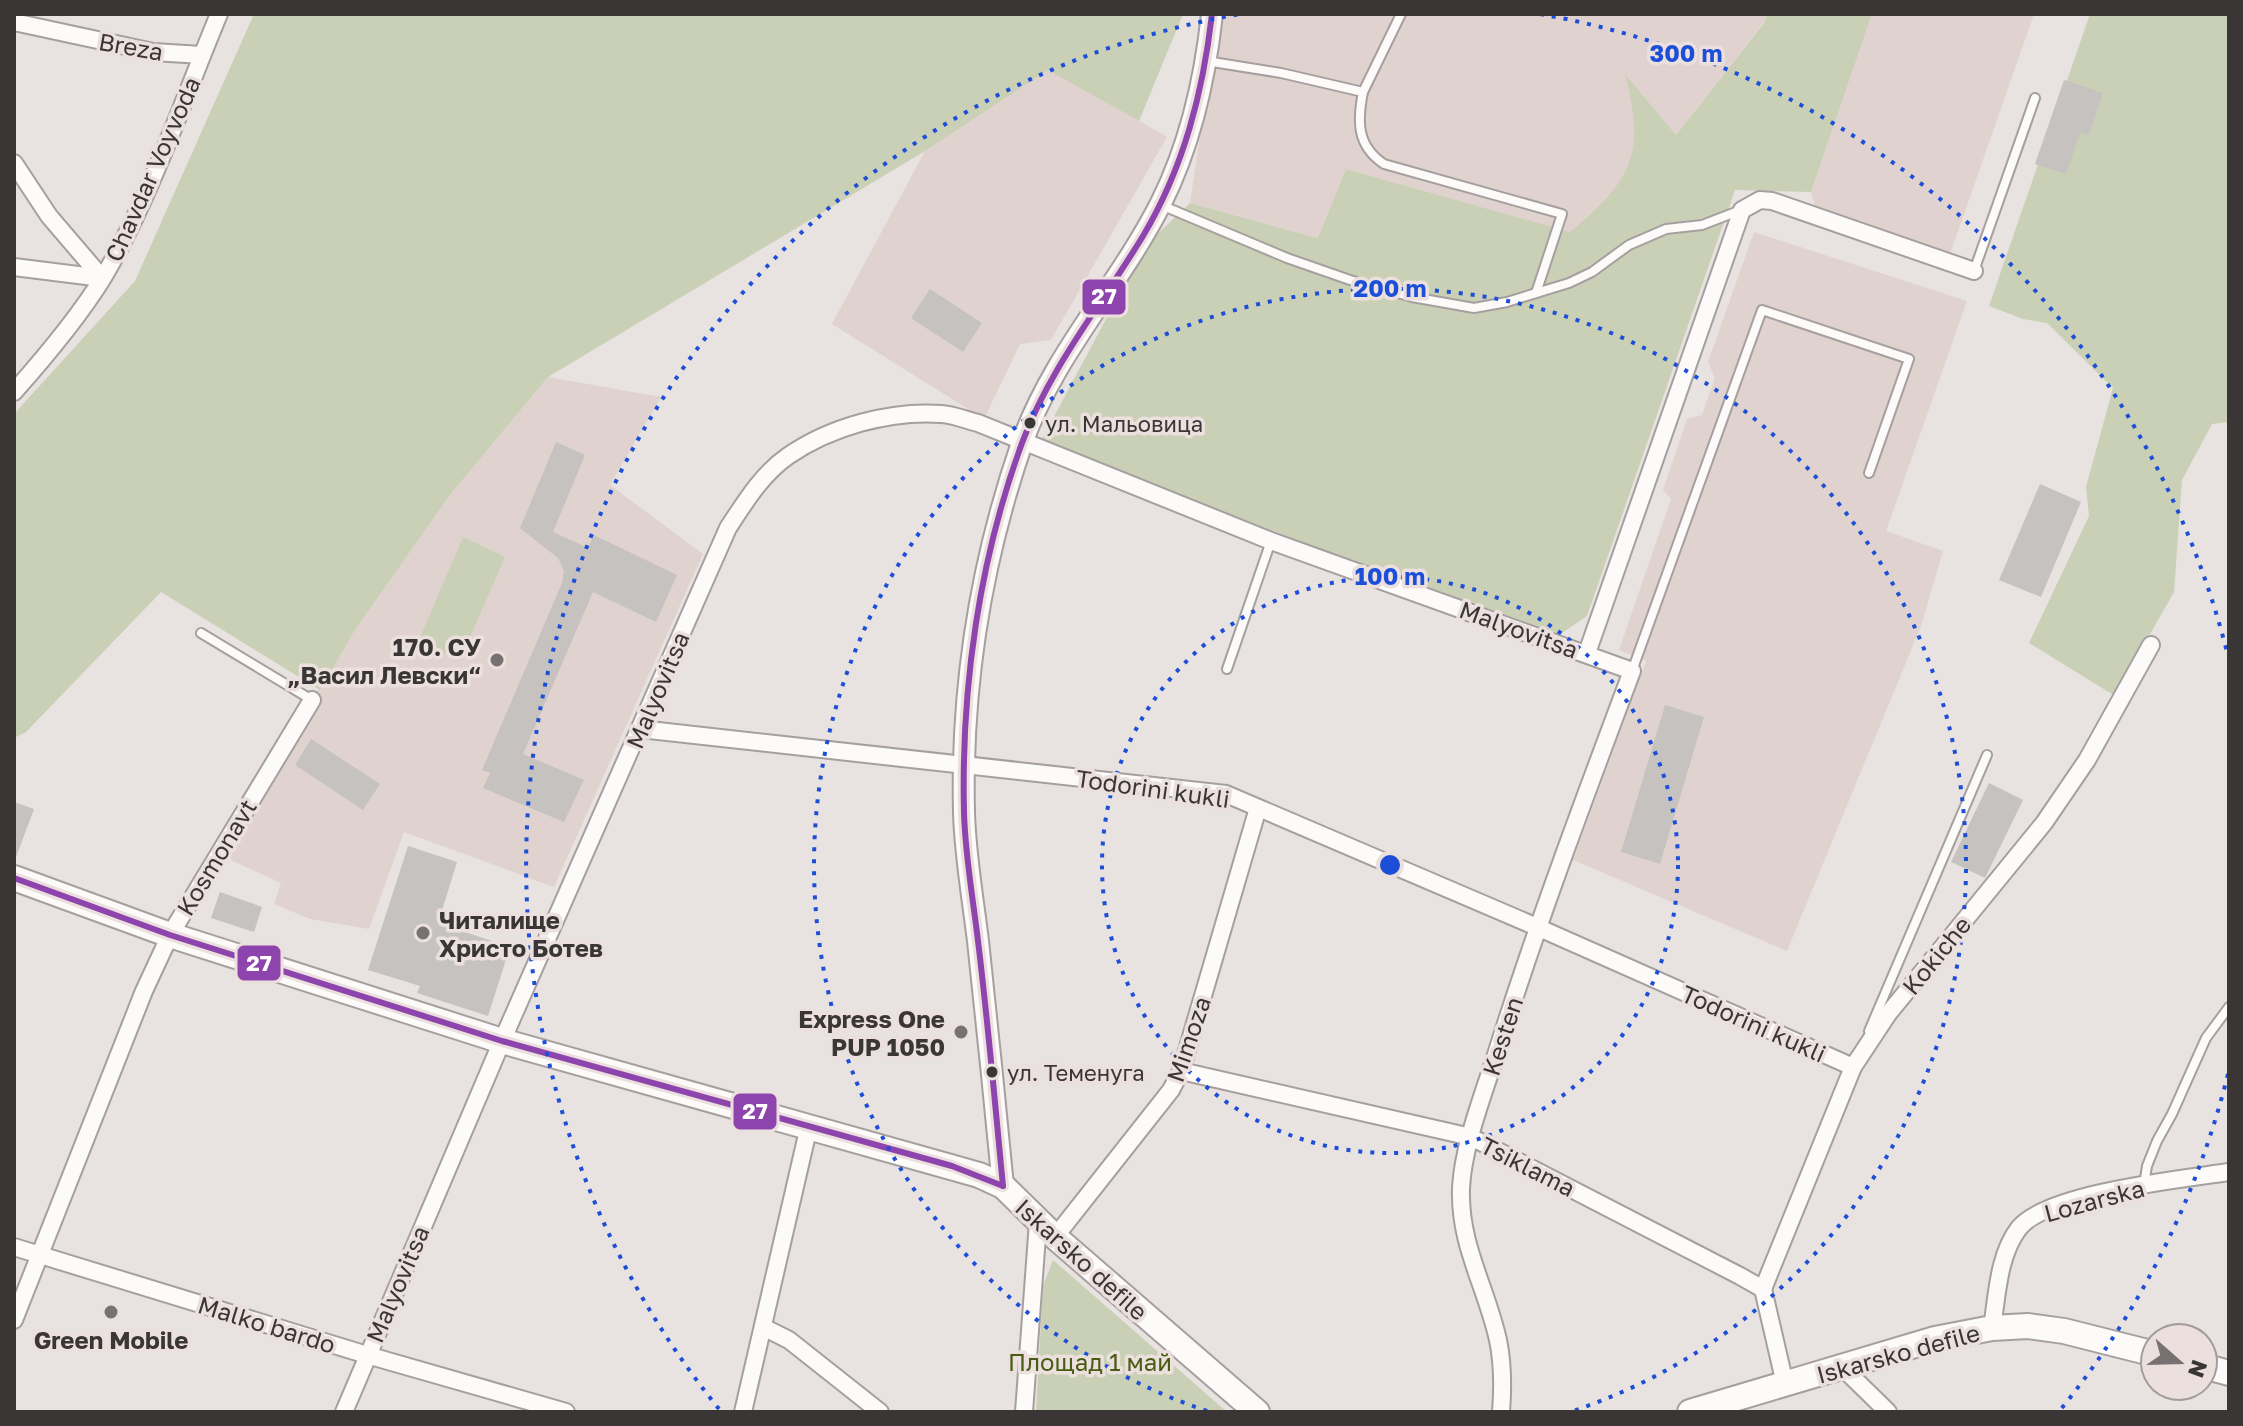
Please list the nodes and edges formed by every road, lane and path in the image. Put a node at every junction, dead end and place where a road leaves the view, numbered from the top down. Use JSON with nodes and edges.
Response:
{"nodes":[{"id":1,"x":219,"y":14,"type":"edge"},
{"id":2,"x":1212,"y":14,"type":"edge"},
{"id":3,"x":1401,"y":14,"type":"edge"},
{"id":4,"x":14,"y":22,"type":"edge"},
{"id":5,"x":202,"y":55,"type":"junction"},
{"id":6,"x":1206,"y":61,"type":"junction"},
{"id":7,"x":1363,"y":92,"type":"junction"},
{"id":8,"x":2035,"y":98,"type":"dead end"},
{"id":9,"x":14,"y":163,"type":"edge"},
{"id":10,"x":1160,"y":205,"type":"junction"},
{"id":11,"x":1742,"y":210,"type":"junction"},
{"id":12,"x":14,"y":267,"type":"edge"},
{"id":13,"x":1974,"y":271,"type":"joint"},
{"id":14,"x":102,"y":278,"type":"junction"},
{"id":15,"x":1536,"y":293,"type":"junction"},
{"id":16,"x":14,"y":392,"type":"edge"},
{"id":17,"x":1023,"y":441,"type":"junction"},
{"id":18,"x":1869,"y":473,"type":"dead end"},
{"id":19,"x":1271,"y":541,"type":"junction"},
{"id":20,"x":201,"y":633,"type":"dead end"},
{"id":21,"x":2151,"y":645,"type":"dead end"},
{"id":22,"x":1587,"y":653,"type":"junction"},
{"id":23,"x":1227,"y":669,"type":"dead end"},
{"id":24,"x":1632,"y":671,"type":"junction"},
{"id":25,"x":312,"y":700,"type":"joint"},
{"id":26,"x":640,"y":729,"type":"junction"},
{"id":27,"x":1987,"y":755,"type":"dead end"},
{"id":28,"x":964,"y":765,"type":"junction"},
{"id":29,"x":1258,"y":808,"type":"junction"},
{"id":30,"x":14,"y":878,"type":"edge"},
{"id":31,"x":1537,"y":927,"type":"junction"},
{"id":32,"x":170,"y":935,"type":"junction"},
{"id":33,"x":2229,"y":1007,"type":"edge"},
{"id":34,"x":502,"y":1041,"type":"junction"},
{"id":35,"x":1853,"y":1067,"type":"junction"},
{"id":36,"x":1181,"y":1071,"type":"junction"},
{"id":37,"x":809,"y":1126,"type":"junction"},
{"id":38,"x":1471,"y":1137,"type":"junction"},
{"id":39,"x":2229,"y":1172,"type":"edge"},
{"id":40,"x":2144,"y":1185,"type":"junction"},
{"id":41,"x":1003,"y":1186,"type":"junction"},
{"id":42,"x":1046,"y":1229,"type":"junction"},
{"id":43,"x":14,"y":1247,"type":"edge"},
{"id":44,"x":38,"y":1255,"type":"junction"},
{"id":45,"x":1763,"y":1289,"type":"junction"},
{"id":46,"x":14,"y":1320,"type":"edge"},
{"id":47,"x":763,"y":1327,"type":"junction"},
{"id":48,"x":1992,"y":1328,"type":"junction"},
{"id":49,"x":2139,"y":1350,"type":"edge"},
{"id":50,"x":367,"y":1355,"type":"junction"},
{"id":51,"x":1842,"y":1367,"type":"junction"},
{"id":52,"x":1785,"y":1384,"type":"junction"},
{"id":53,"x":344,"y":1412,"type":"edge"},
{"id":54,"x":566,"y":1412,"type":"edge"},
{"id":55,"x":743,"y":1412,"type":"edge"},
{"id":56,"x":880,"y":1412,"type":"edge"},
{"id":57,"x":1024,"y":1412,"type":"edge"},
{"id":58,"x":1257,"y":1412,"type":"edge"},
{"id":59,"x":1501,"y":1412,"type":"edge"},
{"id":60,"x":1690,"y":1412,"type":"edge"},
{"id":61,"x":1888,"y":1412,"type":"edge"}],
"edges":[{"from":1,"to":5,"type":"street","name":"Chavdar Voyvoda"},
{"from":2,"to":6,"type":"street"},
{"from":3,"to":7,"type":"lane"},
{"from":4,"to":5,"type":"street","name":"Breza"},
{"from":5,"to":14,"type":"street","name":"Chavdar Voyvoda"},
{"from":6,"to":7,"type":"lane"},
{"from":6,"to":10,"type":"street"},
{"from":7,"to":15,"type":"lane"},
{"from":8,"to":13,"type":"lane"},
{"from":9,"to":14,"type":"street"},
{"from":10,"to":15,"type":"lane"},
{"from":10,"to":17,"type":"street"},
{"from":11,"to":13,"type":"street"},
{"from":11,"to":15,"type":"lane"},
{"from":11,"to":22,"type":"street"},
{"from":12,"to":14,"type":"street"},
{"from":14,"to":16,"type":"street","name":"Chavdar Voyvoda"},
{"from":17,"to":19,"type":"street","name":"Malyovitsa"},
{"from":17,"to":26,"type":"street","name":"Malyovitsa"},
{"from":17,"to":28,"type":"street"},
{"from":18,"to":24,"type":"lane"},
{"from":19,"to":22,"type":"street","name":"Malyovitsa"},
{"from":19,"to":23,"type":"lane"},
{"from":20,"to":25,"type":"lane","name":"Kosmonavt"},
{"from":21,"to":35,"type":"street","name":"Kokiche"},
{"from":22,"to":24,"type":"street","name":"Malyovitsa"},
{"from":24,"to":31,"type":"street","name":"Kesten"},
{"from":25,"to":32,"type":"street","name":"Kosmonavt"},
{"from":26,"to":28,"type":"street","name":"Todorini kukli"},
{"from":26,"to":34,"type":"street","name":"Malyovitsa"},
{"from":27,"to":35,"type":"lane"},
{"from":28,"to":29,"type":"street","name":"Todorini kukli"},
{"from":28,"to":41,"type":"street"},
{"from":29,"to":31,"type":"street","name":"Todorini kukli"},
{"from":29,"to":36,"type":"street","name":"Mimoza"},
{"from":30,"to":32,"type":"main road","name":"Iskarsko defile"},
{"from":31,"to":35,"type":"street","name":"Todorini kukli"},
{"from":31,"to":38,"type":"street","name":"Kesten"},
{"from":32,"to":34,"type":"main road","name":"Iskarsko defile"},
{"from":32,"to":44,"type":"street","name":"Kosmonavt"},
{"from":33,"to":40,"type":"lane"},
{"from":34,"to":37,"type":"main road","name":"Iskarsko defile"},
{"from":34,"to":50,"type":"street","name":"Malyovitsa"},
{"from":35,"to":45,"type":"street","name":"Kokiche"},
{"from":36,"to":38,"type":"street","name":"Tsiklama"},
{"from":36,"to":42,"type":"street","name":"Mimoza"},
{"from":37,"to":41,"type":"main road","name":"Iskarsko defile"},
{"from":37,"to":47,"type":"street"},
{"from":38,"to":45,"type":"street","name":"Tsiklama"},
{"from":38,"to":59,"type":"street","name":"Kesten"},
{"from":39,"to":40,"type":"street","name":"Lozarska"},
{"from":40,"to":48,"type":"street","name":"Lozarska"},
{"from":41,"to":42,"type":"main road","name":"Iskarsko defile"},
{"from":42,"to":57,"type":"street"},
{"from":42,"to":58,"type":"main road","name":"Iskarsko defile"},
{"from":43,"to":44,"type":"street","name":"Malko bardo"},
{"from":44,"to":46,"type":"street","name":"Kosmonavt"},
{"from":44,"to":50,"type":"street","name":"Malko bardo"},
{"from":45,"to":52,"type":"street"},
{"from":47,"to":55,"type":"street"},
{"from":47,"to":56,"type":"street"},
{"from":48,"to":49,"type":"main road","name":"Iskarsko defile"},
{"from":48,"to":51,"type":"main road","name":"Iskarsko defile"},
{"from":50,"to":53,"type":"street","name":"Malyovitsa"},
{"from":50,"to":54,"type":"street","name":"Malko bardo"},
{"from":51,"to":52,"type":"main road","name":"Iskarsko defile"},
{"from":51,"to":61,"type":"street"},
{"from":52,"to":60,"type":"main road","name":"Iskarsko defile"}]}
